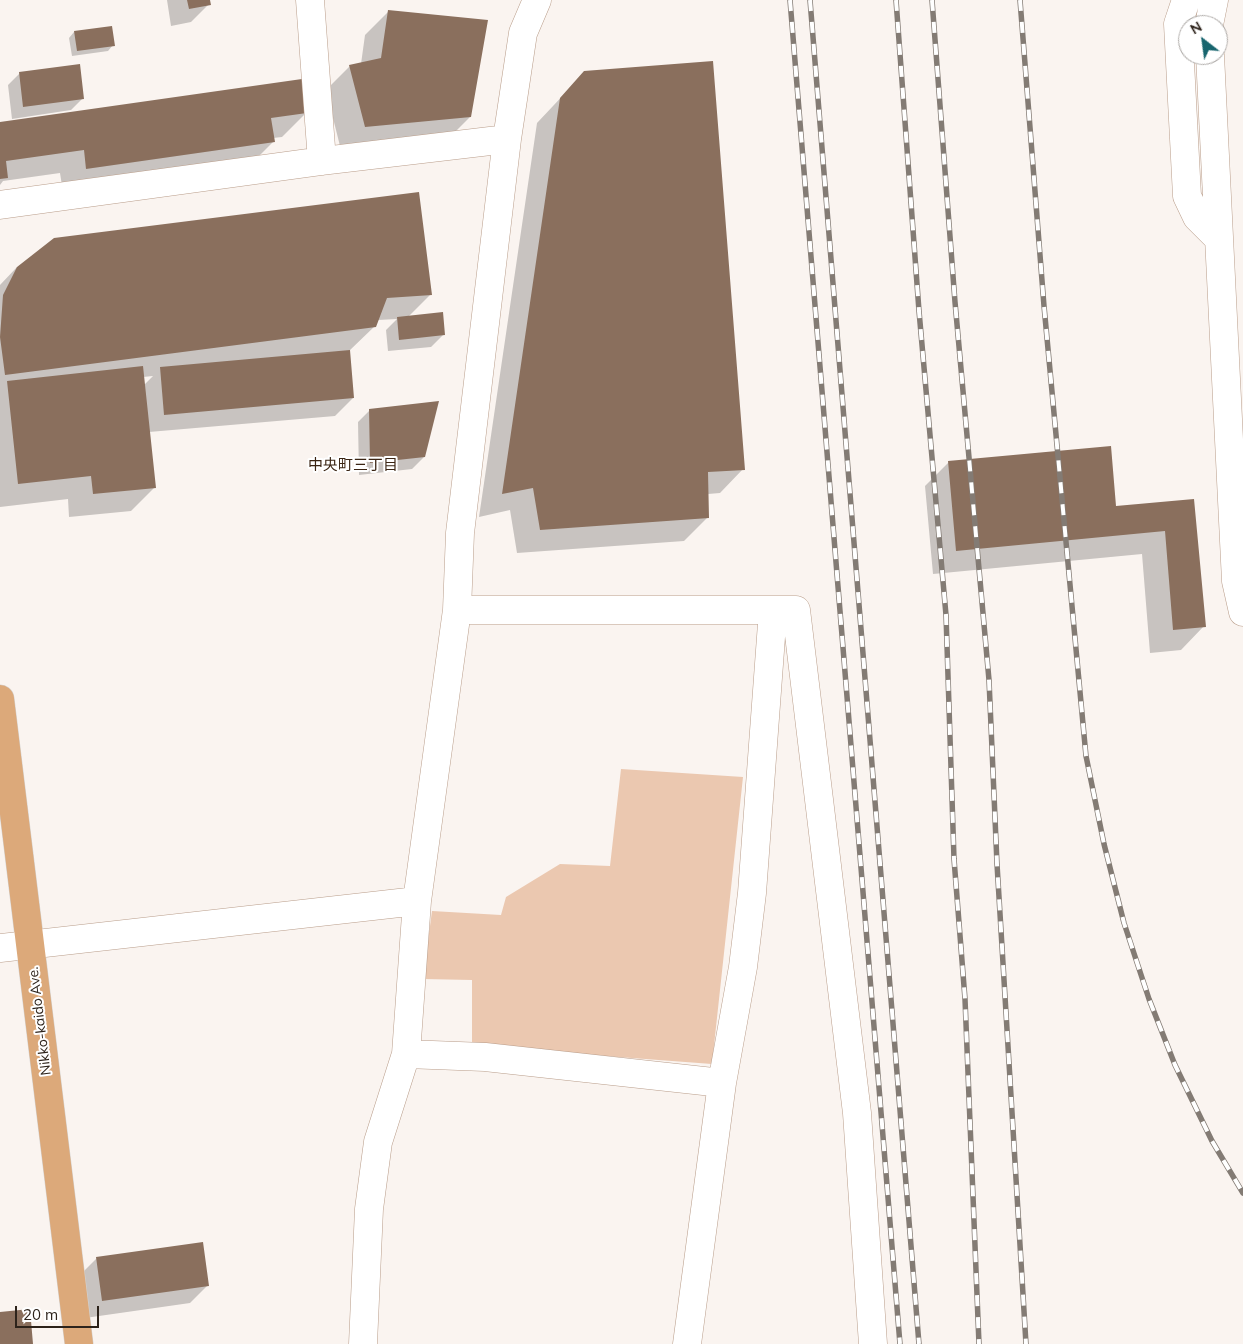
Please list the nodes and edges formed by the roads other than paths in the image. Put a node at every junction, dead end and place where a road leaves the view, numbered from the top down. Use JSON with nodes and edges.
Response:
{"nodes":[{"id":1,"x":310,"y":0,"type":"edge"},
{"id":2,"x":537,"y":0,"type":"edge"},
{"id":3,"x":1186,"y":0,"type":"edge"},
{"id":4,"x":1214,"y":0,"type":"edge"},
{"id":5,"x":1212,"y":15,"type":"edge"},
{"id":6,"x":1210,"y":65,"type":"edge"},
{"id":7,"x":507,"y":139,"type":"junction"},
{"id":8,"x":322,"y":161,"type":"junction"},
{"id":9,"x":0,"y":205,"type":"edge"},
{"id":10,"x":1219,"y":239,"type":"junction"},
{"id":11,"x":457,"y":610,"type":"junction"},
{"id":12,"x":773,"y":610,"type":"junction"},
{"id":13,"x":1243,"y":612,"type":"edge"},
{"id":14,"x":0,"y":698,"type":"edge"},
{"id":15,"x":418,"y":901,"type":"junction"},
{"id":16,"x":30,"y":943,"type":"junction"},
{"id":17,"x":0,"y":948,"type":"edge"},
{"id":18,"x":406,"y":1054,"type":"junction"},
{"id":19,"x":722,"y":1083,"type":"junction"},
{"id":20,"x":79,"y":1344,"type":"edge"},
{"id":21,"x":363,"y":1344,"type":"edge"},
{"id":22,"x":687,"y":1344,"type":"edge"},
{"id":23,"x":873,"y":1344,"type":"edge"}],
"edges":[{"from":1,"to":8,"type":"street"},
{"from":2,"to":7,"type":"street"},
{"from":3,"to":10,"type":"street"},
{"from":4,"to":5,"type":"street"},
{"from":6,"to":10,"type":"street"},
{"from":7,"to":8,"type":"street"},
{"from":7,"to":11,"type":"street"},
{"from":8,"to":9,"type":"street"},
{"from":10,"to":13,"type":"street"},
{"from":11,"to":12,"type":"street"},
{"from":11,"to":15,"type":"street"},
{"from":12,"to":19,"type":"street"},
{"from":12,"to":23,"type":"street"},
{"from":14,"to":16,"type":"main road","name":"Nikko-kaido Ave."},
{"from":15,"to":16,"type":"street"},
{"from":15,"to":18,"type":"street"},
{"from":16,"to":17,"type":"street"},
{"from":16,"to":20,"type":"main road","name":"Nikko-kaido Ave."},
{"from":18,"to":19,"type":"street"},
{"from":18,"to":21,"type":"street"},
{"from":19,"to":22,"type":"street"}]}
